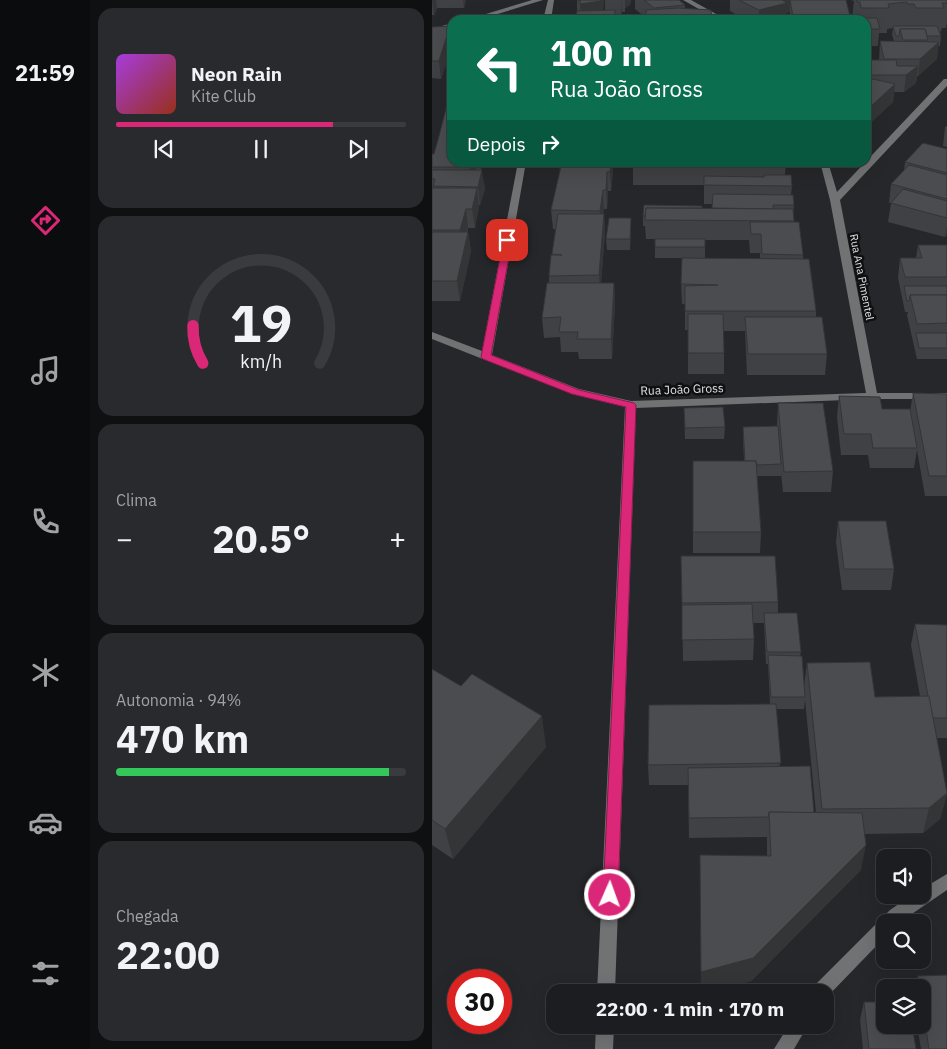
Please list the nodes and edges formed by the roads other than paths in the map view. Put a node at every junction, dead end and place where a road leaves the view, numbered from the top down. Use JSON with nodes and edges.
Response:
{"nodes":[{"id":1,"x":540,"y":0,"type":"edge"},
{"id":2,"x":551,"y":0,"type":"edge"},
{"id":3,"x":686,"y":0,"type":"edge"},
{"id":4,"x":488,"y":15,"type":"edge"},
{"id":5,"x":548,"y":15,"type":"edge"},
{"id":6,"x":714,"y":15,"type":"edge"},
{"id":7,"x":447,"y":26,"type":"edge"},
{"id":8,"x":432,"y":31,"type":"edge"},
{"id":9,"x":946,"y":81,"type":"edge"},
{"id":10,"x":871,"y":161,"type":"edge"},
{"id":11,"x":521,"y":167,"type":"edge"},
{"id":12,"x":825,"y":167,"type":"edge"},
{"id":13,"x":866,"y":167,"type":"edge"},
{"id":14,"x":835,"y":200,"type":"junction"},
{"id":15,"x":432,"y":335,"type":"edge"},
{"id":16,"x":486,"y":357,"type":"junction"},
{"id":17,"x":872,"y":396,"type":"junction"},
{"id":18,"x":946,"y":396,"type":"edge"},
{"id":19,"x":631,"y":405,"type":"junction"},
{"id":20,"x":946,"y":881,"type":"edge"},
{"id":21,"x":897,"y":914,"type":"edge"},
{"id":22,"x":876,"y":934,"type":"edge"},
{"id":23,"x":606,"y":984,"type":"edge"},
{"id":24,"x":828,"y":984,"type":"edge"},
{"id":25,"x":605,"y":1034,"type":"edge"},
{"id":26,"x":793,"y":1034,"type":"edge"},
{"id":27,"x":604,"y":1049,"type":"edge"},
{"id":28,"x":783,"y":1049,"type":"edge"}],
"edges":[{"from":1,"to":4,"type":"street"},
{"from":2,"to":5,"type":"street"},
{"from":3,"to":6,"type":"street"},
{"from":7,"to":8,"type":"street"},
{"from":9,"to":10,"type":"street"},
{"from":11,"to":16,"type":"street"},
{"from":12,"to":14,"type":"street","name":"Rua Ana Pimentel"},
{"from":13,"to":14,"type":"street"},
{"from":14,"to":17,"type":"street","name":"Rua Ana Pimentel"},
{"from":15,"to":16,"type":"street","name":"Rua João Gross"},
{"from":16,"to":19,"type":"street","name":"Rua João Gross"},
{"from":17,"to":18,"type":"street","name":"Rua João Gross"},
{"from":17,"to":19,"type":"street","name":"Rua João Gross"},
{"from":19,"to":23,"type":"street"},
{"from":20,"to":21,"type":"street"},
{"from":22,"to":24,"type":"street"},
{"from":25,"to":27,"type":"street"},
{"from":26,"to":28,"type":"street"}]}
